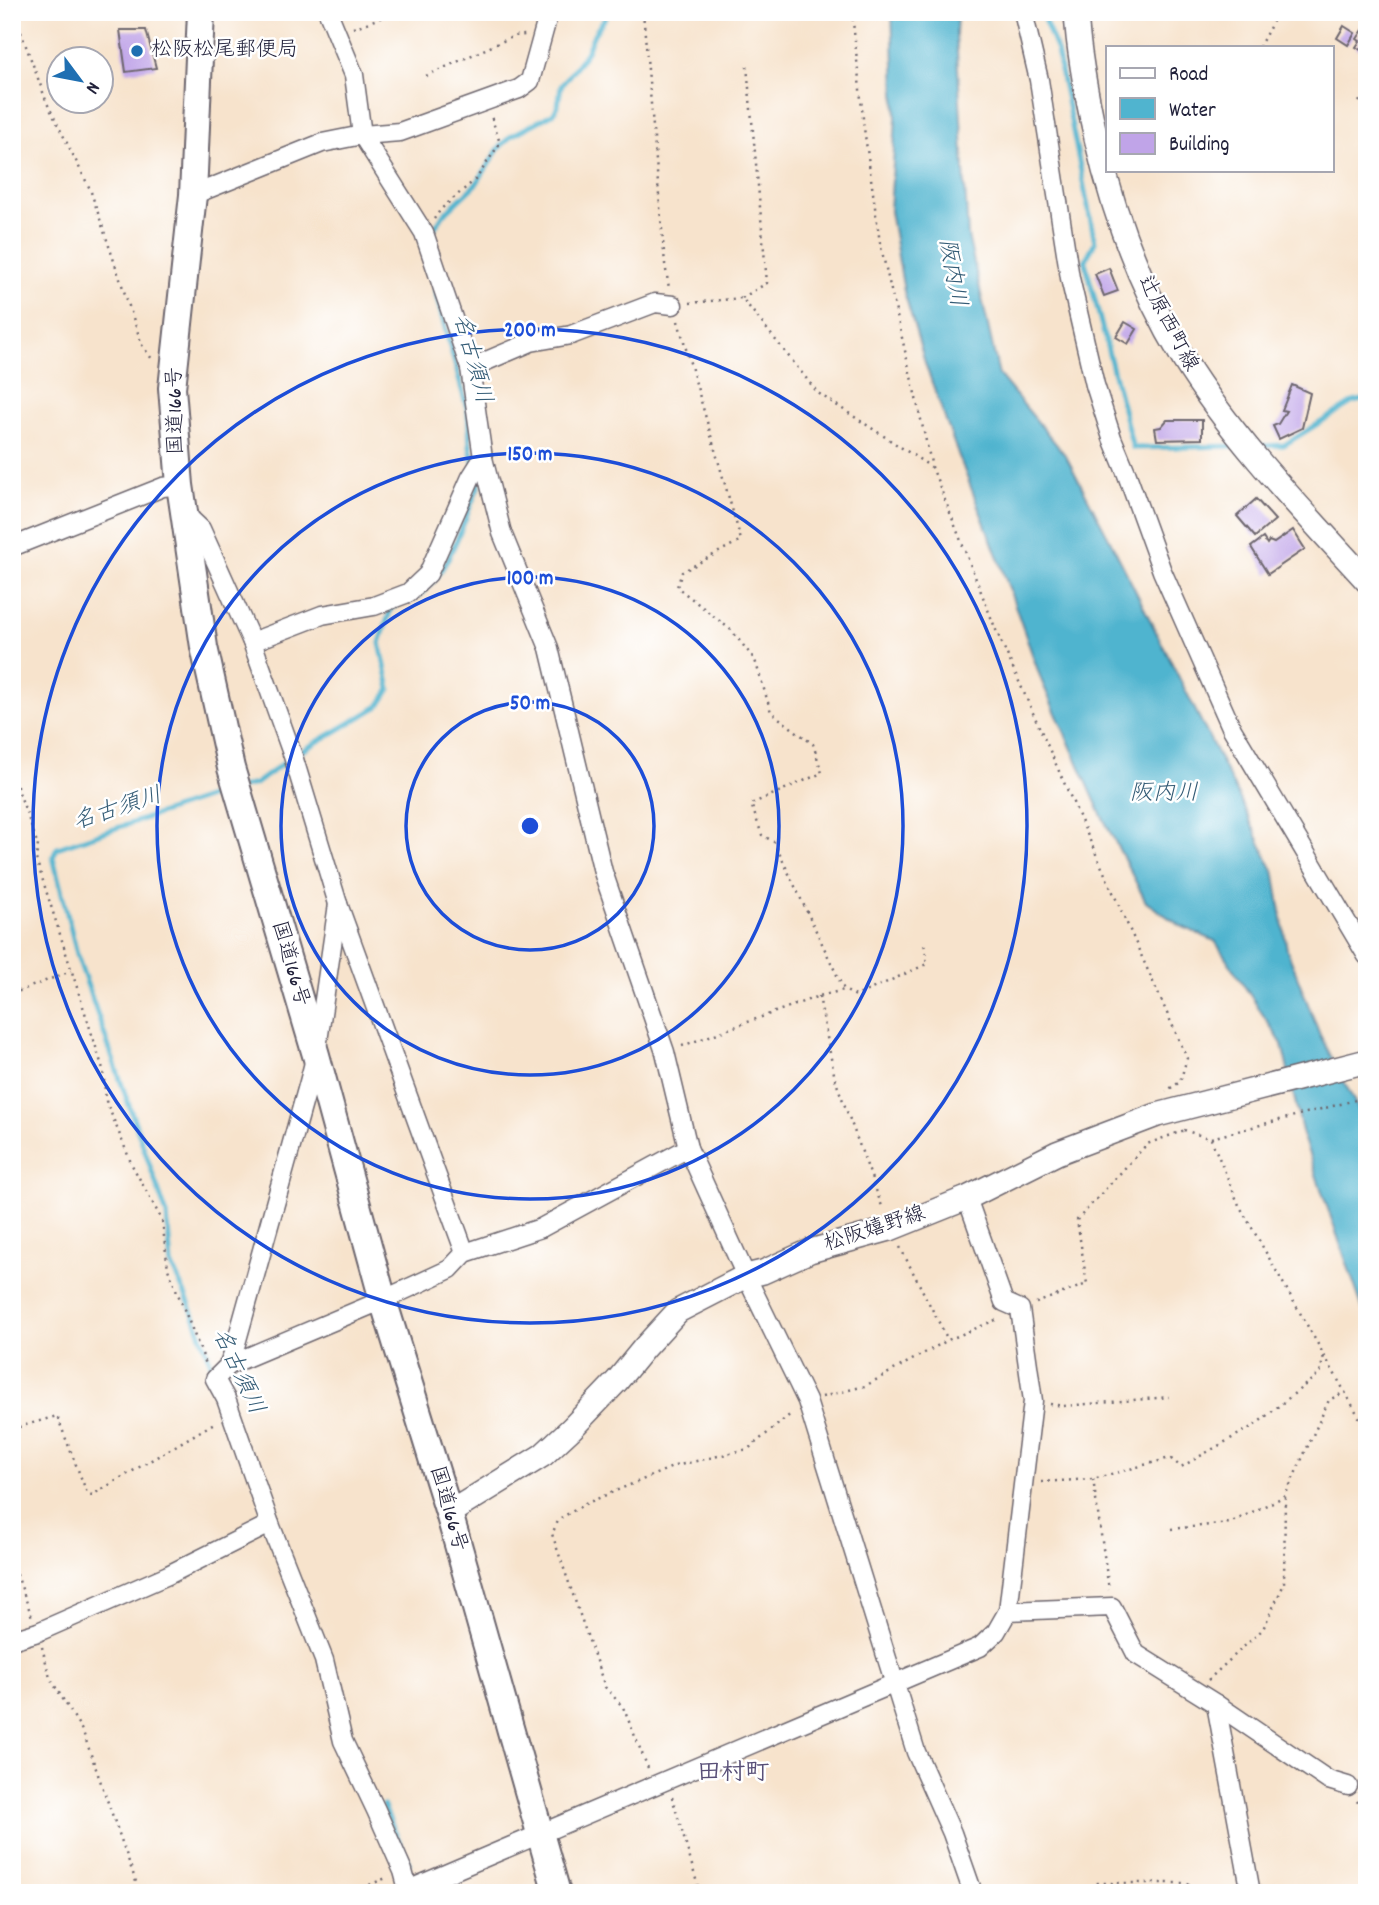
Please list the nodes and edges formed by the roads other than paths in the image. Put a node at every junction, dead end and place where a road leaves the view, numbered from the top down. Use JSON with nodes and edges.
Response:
{"nodes":[{"id":1,"x":201,"y":12,"type":"edge"},
{"id":2,"x":328,"y":12,"type":"edge"},
{"id":3,"x":549,"y":12,"type":"edge"},
{"id":4,"x":1023,"y":12,"type":"edge"},
{"id":5,"x":1076,"y":12,"type":"edge"},
{"id":6,"x":362,"y":135,"type":"junction"},
{"id":7,"x":192,"y":195,"type":"junction"},
{"id":8,"x":673,"y":305,"type":"road end"},
{"id":9,"x":470,"y":368,"type":"junction"},
{"id":10,"x":483,"y":458,"type":"junction"},
{"id":11,"x":180,"y":485,"type":"junction"},
{"id":12,"x":184,"y":513,"type":"junction"},
{"id":13,"x":12,"y":547,"type":"edge"},
{"id":14,"x":1367,"y":581,"type":"edge"},
{"id":15,"x":252,"y":642,"type":"junction"},
{"id":16,"x":338,"y":904,"type":"junction"},
{"id":17,"x":1367,"y":956,"type":"edge"},
{"id":18,"x":316,"y":1055,"type":"junction"},
{"id":19,"x":1367,"y":1060,"type":"edge"},
{"id":20,"x":688,"y":1148,"type":"junction"},
{"id":21,"x":967,"y":1198,"type":"junction"},
{"id":22,"x":465,"y":1253,"type":"junction"},
{"id":23,"x":746,"y":1276,"type":"junction"},
{"id":24,"x":383,"y":1300,"type":"junction"},
{"id":25,"x":222,"y":1372,"type":"junction"},
{"id":26,"x":449,"y":1513,"type":"junction"},
{"id":27,"x":270,"y":1524,"type":"junction"},
{"id":28,"x":1008,"y":1611,"type":"junction"},
{"id":29,"x":12,"y":1640,"type":"edge"},
{"id":30,"x":894,"y":1682,"type":"junction"},
{"id":31,"x":1216,"y":1704,"type":"junction"},
{"id":32,"x":1348,"y":1786,"type":"dead end"},
{"id":33,"x":540,"y":1836,"type":"junction"},
{"id":34,"x":413,"y":1889,"type":"edge"},
{"id":35,"x":557,"y":1893,"type":"edge"},
{"id":36,"x":973,"y":1893,"type":"edge"},
{"id":37,"x":1251,"y":1893,"type":"edge"}],
"edges":[{"from":1,"to":7,"type":"highway","name":"国道166号"},
{"from":2,"to":6,"type":"street"},
{"from":3,"to":6,"type":"street"},
{"from":4,"to":17,"type":"street"},
{"from":5,"to":14,"type":"main road","name":"辻原西町線"},
{"from":6,"to":7,"type":"street"},
{"from":6,"to":9,"type":"street"},
{"from":7,"to":11,"type":"highway","name":"国道166号"},
{"from":8,"to":9,"type":"street"},
{"from":9,"to":10,"type":"street"},
{"from":10,"to":15,"type":"street"},
{"from":10,"to":20,"type":"street"},
{"from":11,"to":12,"type":"highway","name":"国道166号"},
{"from":11,"to":13,"type":"street"},
{"from":12,"to":15,"type":"street"},
{"from":12,"to":18,"type":"highway","name":"国道166号"},
{"from":15,"to":16,"type":"street"},
{"from":16,"to":18,"type":"street"},
{"from":16,"to":22,"type":"street"},
{"from":18,"to":24,"type":"highway","name":"国道166号"},
{"from":18,"to":25,"type":"street"},
{"from":19,"to":21,"type":"main road","name":"松阪嬉野線"},
{"from":20,"to":22,"type":"street"},
{"from":20,"to":23,"type":"street"},
{"from":21,"to":23,"type":"main road","name":"松阪嬉野線"},
{"from":21,"to":28,"type":"street"},
{"from":22,"to":24,"type":"street"},
{"from":23,"to":26,"type":"main road","name":"松阪嬉野線"},
{"from":23,"to":30,"type":"street"},
{"from":24,"to":25,"type":"street"},
{"from":24,"to":26,"type":"highway","name":"国道166号"},
{"from":25,"to":27,"type":"street"},
{"from":26,"to":33,"type":"highway","name":"国道166号"},
{"from":27,"to":29,"type":"street"},
{"from":27,"to":34,"type":"street"},
{"from":28,"to":30,"type":"street"},
{"from":28,"to":31,"type":"street"},
{"from":30,"to":33,"type":"street"},
{"from":30,"to":36,"type":"street"},
{"from":31,"to":32,"type":"street"},
{"from":31,"to":37,"type":"street"},
{"from":33,"to":34,"type":"street"},
{"from":33,"to":35,"type":"highway","name":"国道166号"}]}
